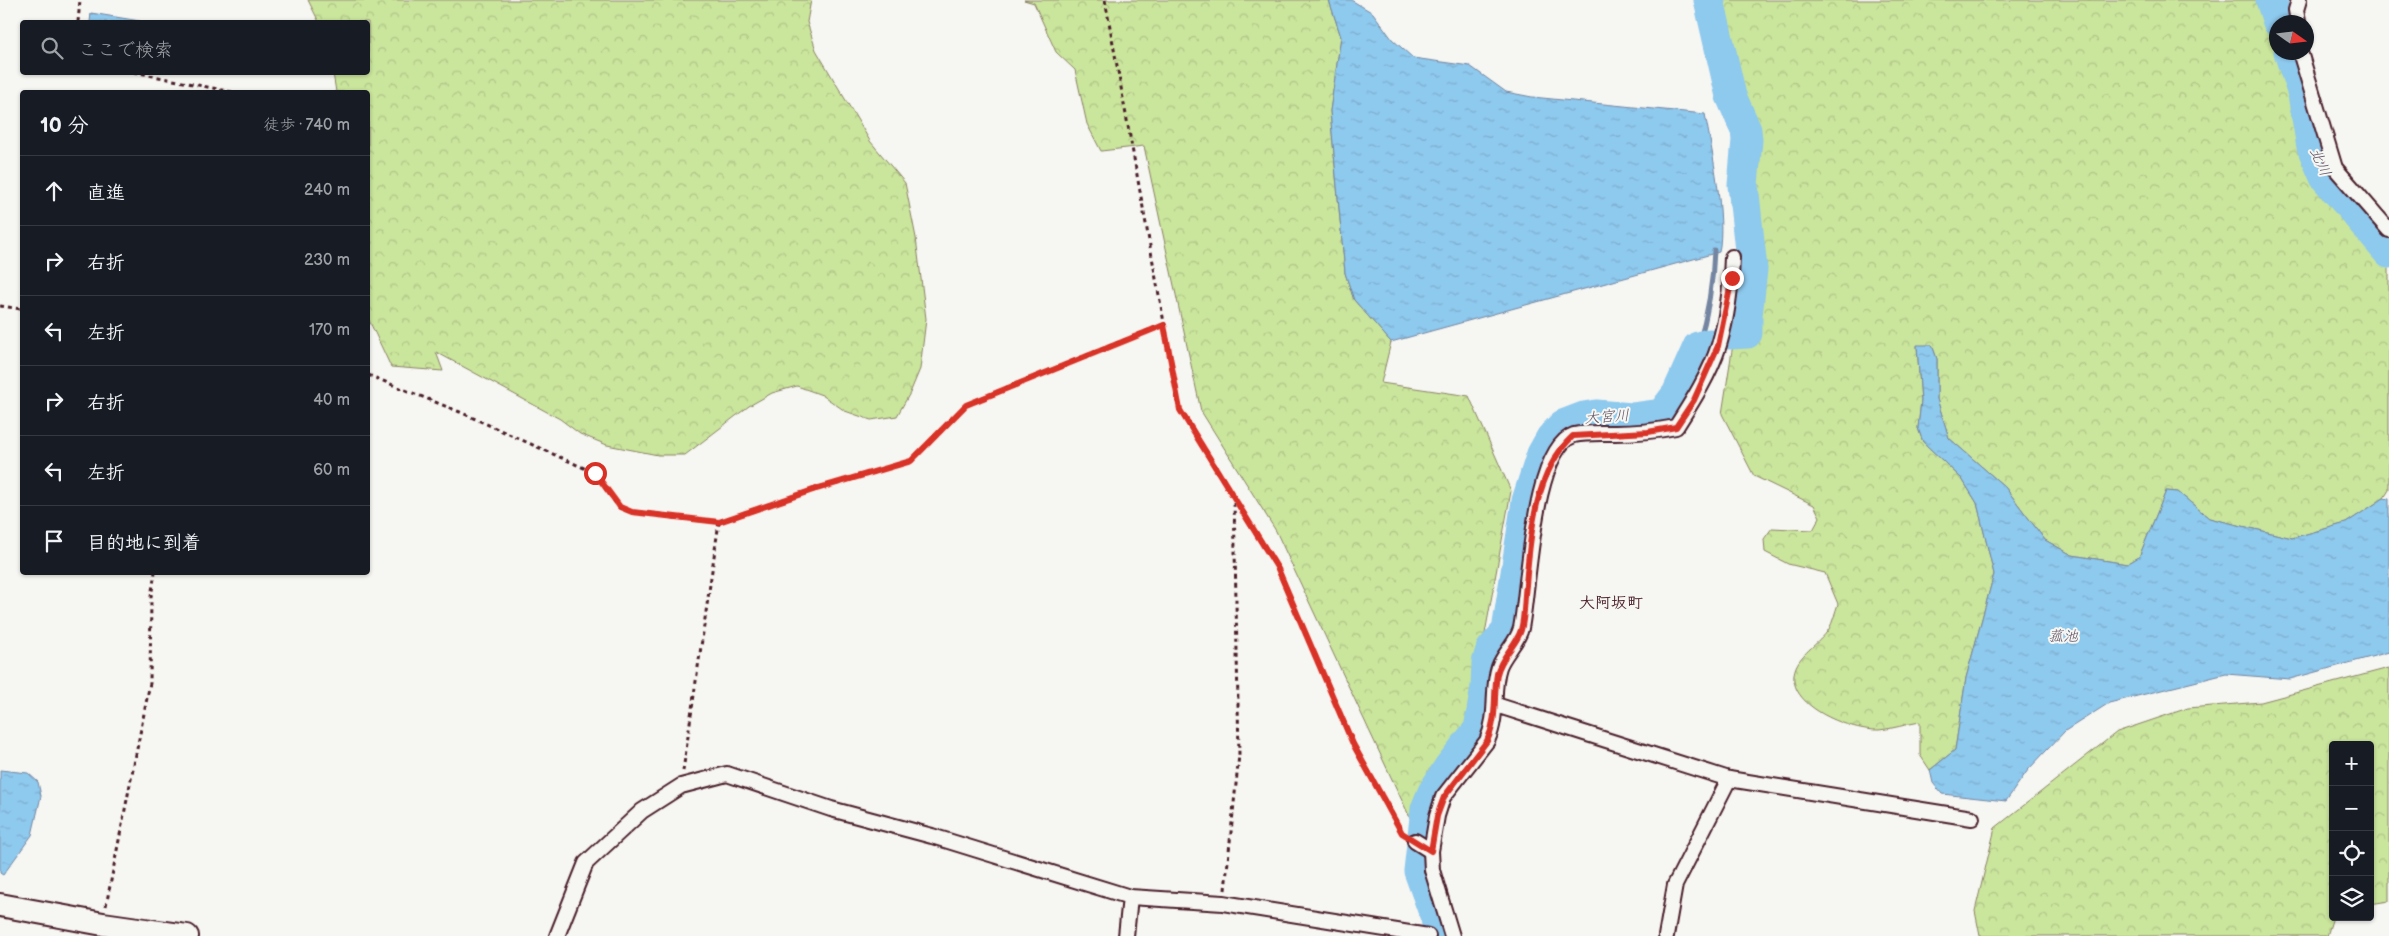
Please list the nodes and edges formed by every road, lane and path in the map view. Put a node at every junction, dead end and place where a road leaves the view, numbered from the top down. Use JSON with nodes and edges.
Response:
{"nodes":[{"id":1,"x":80,"y":0,"type":"edge"},
{"id":2,"x":1105,"y":0,"type":"edge"},
{"id":3,"x":2299,"y":0,"type":"edge"},
{"id":4,"x":2297,"y":15,"type":"edge"},
{"id":5,"x":78,"y":20,"type":"edge"},
{"id":6,"x":2302,"y":60,"type":"edge"},
{"id":7,"x":149,"y":75,"type":"edge"},
{"id":8,"x":222,"y":90,"type":"edge"},
{"id":9,"x":2389,"y":230,"type":"edge"},
{"id":10,"x":1732,"y":257,"type":"dead end"},
{"id":11,"x":0,"y":306,"type":"edge"},
{"id":12,"x":20,"y":310,"type":"edge"},
{"id":13,"x":1164,"y":325,"type":"junction"},
{"id":14,"x":370,"y":376,"type":"edge"},
{"id":15,"x":1234,"y":499,"type":"junction"},
{"id":16,"x":719,"y":522,"type":"junction"},
{"id":17,"x":155,"y":575,"type":"edge"},
{"id":18,"x":1496,"y":705,"type":"junction"},
{"id":19,"x":1729,"y":779,"type":"junction"},
{"id":20,"x":681,"y":786,"type":"junction"},
{"id":21,"x":1972,"y":818,"type":"dead end"},
{"id":22,"x":1415,"y":841,"type":"joint"},
{"id":23,"x":1430,"y":850,"type":"junction"},
{"id":24,"x":1130,"y":897,"type":"junction"},
{"id":25,"x":1223,"y":903,"type":"junction"},
{"id":26,"x":0,"y":905,"type":"edge"},
{"id":27,"x":103,"y":924,"type":"junction"},
{"id":28,"x":187,"y":936,"type":"edge"},
{"id":29,"x":557,"y":936,"type":"edge"},
{"id":30,"x":1126,"y":936,"type":"edge"},
{"id":31,"x":1428,"y":936,"type":"edge"},
{"id":32,"x":1452,"y":936,"type":"edge"},
{"id":33,"x":1666,"y":936,"type":"edge"}],
"edges":[{"from":1,"to":5,"type":"path"},
{"from":2,"to":13,"type":"path"},
{"from":3,"to":4,"type":"street"},
{"from":6,"to":9,"type":"street"},
{"from":7,"to":8,"type":"path"},
{"from":10,"to":18,"type":"street"},
{"from":11,"to":12,"type":"path"},
{"from":13,"to":15,"type":"path"},
{"from":13,"to":16,"type":"path"},
{"from":14,"to":16,"type":"path"},
{"from":15,"to":22,"type":"path"},
{"from":15,"to":25,"type":"path"},
{"from":16,"to":20,"type":"path"},
{"from":17,"to":27,"type":"path"},
{"from":18,"to":19,"type":"street"},
{"from":18,"to":23,"type":"street"},
{"from":19,"to":21,"type":"street"},
{"from":19,"to":33,"type":"street"},
{"from":20,"to":24,"type":"street"},
{"from":20,"to":29,"type":"street"},
{"from":22,"to":23,"type":"street"},
{"from":23,"to":32,"type":"street"},
{"from":24,"to":25,"type":"street"},
{"from":24,"to":30,"type":"street"},
{"from":25,"to":31,"type":"street"},
{"from":26,"to":27,"type":"main road"},
{"from":27,"to":28,"type":"main road"}]}
